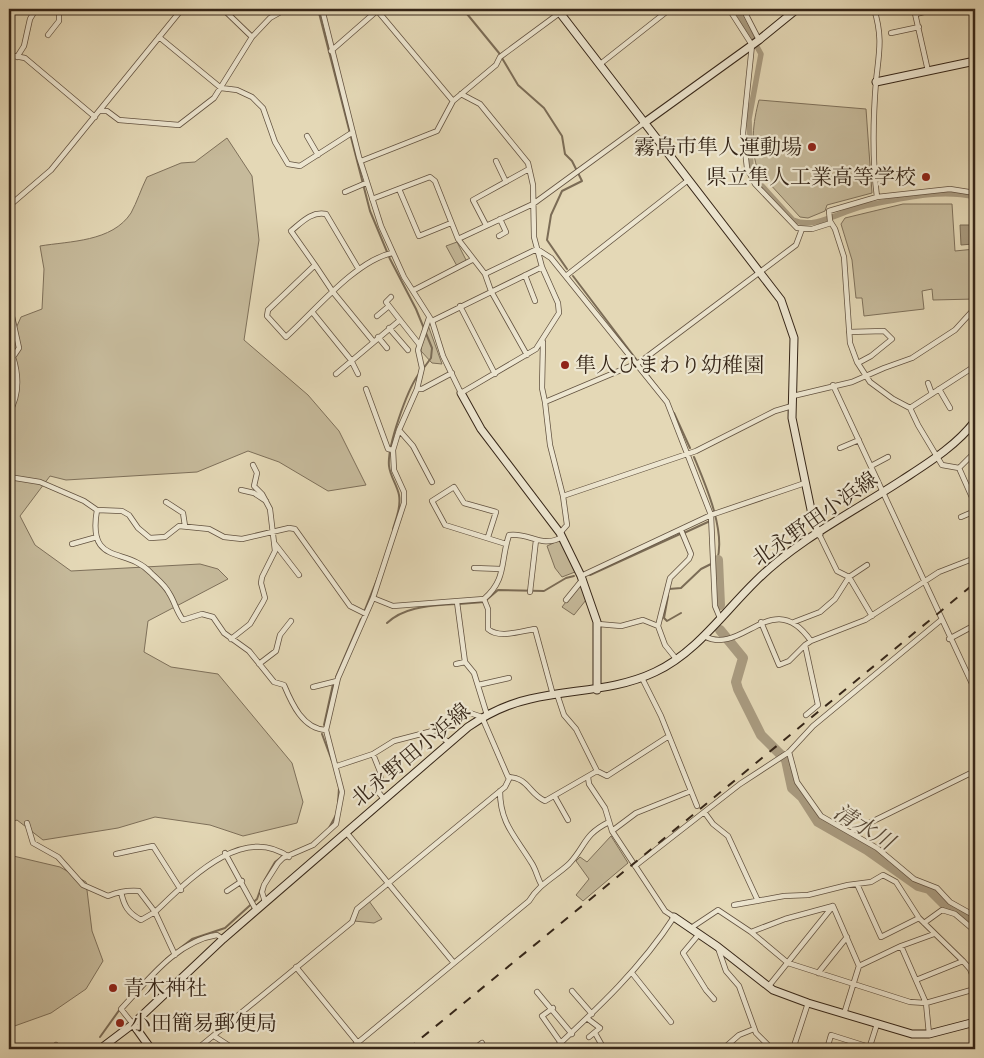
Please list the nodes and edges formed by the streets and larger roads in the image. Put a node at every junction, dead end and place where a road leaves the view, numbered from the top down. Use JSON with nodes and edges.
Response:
{"nodes":[{"id":1,"x":36,"y":9,"type":"edge"},
{"id":2,"x":59,"y":9,"type":"edge"},
{"id":3,"x":182,"y":9,"type":"edge"},
{"id":4,"x":223,"y":9,"type":"edge"},
{"id":5,"x":286,"y":9,"type":"edge"},
{"id":6,"x":322,"y":9,"type":"edge"},
{"id":7,"x":378,"y":9,"type":"edge"},
{"id":8,"x":670,"y":9,"type":"edge"},
{"id":9,"x":729,"y":9,"type":"edge"},
{"id":10,"x":743,"y":9,"type":"edge"},
{"id":11,"x":797,"y":9,"type":"edge"},
{"id":12,"x":874,"y":9,"type":"edge"},
{"id":13,"x":935,"y":9,"type":"edge"},
{"id":14,"x":561,"y":10,"type":"edge"},
{"id":15,"x":915,"y":11,"type":"edge"},
{"id":16,"x":918,"y":27,"type":"junction"},
{"id":17,"x":892,"y":32,"type":"dead end"},
{"id":18,"x":48,"y":35,"type":"dead end"},
{"id":19,"x":160,"y":37,"type":"junction"},
{"id":20,"x":252,"y":37,"type":"junction"},
{"id":21,"x":759,"y":40,"type":"junction"},
{"id":22,"x":752,"y":45,"type":"junction"},
{"id":23,"x":332,"y":51,"type":"junction"},
{"id":24,"x":9,"y":55,"type":"edge"},
{"id":25,"x":17,"y":57,"type":"junction"},
{"id":26,"x":975,"y":61,"type":"edge"},
{"id":27,"x":599,"y":64,"type":"junction"},
{"id":28,"x":928,"y":71,"type":"junction"},
{"id":29,"x":876,"y":82,"type":"junction"},
{"id":30,"x":222,"y":88,"type":"junction"},
{"id":31,"x":462,"y":94,"type":"junction"},
{"id":32,"x":453,"y":101,"type":"junction"},
{"id":33,"x":100,"y":110,"type":"junction"},
{"id":34,"x":95,"y":117,"type":"junction"},
{"id":35,"x":644,"y":122,"type":"junction"},
{"id":36,"x":353,"y":132,"type":"junction"},
{"id":37,"x":307,"y":136,"type":"dead end"},
{"id":38,"x":318,"y":155,"type":"junction"},
{"id":39,"x":361,"y":161,"type":"junction"},
{"id":40,"x":496,"y":161,"type":"dead end"},
{"id":41,"x":529,"y":169,"type":"junction"},
{"id":42,"x":687,"y":181,"type":"junction"},
{"id":43,"x":506,"y":182,"type":"junction"},
{"id":44,"x":366,"y":183,"type":"junction"},
{"id":45,"x":399,"y":189,"type":"junction"},
{"id":46,"x":345,"y":192,"type":"dead end"},
{"id":47,"x":975,"y":194,"type":"edge"},
{"id":48,"x":877,"y":197,"type":"junction"},
{"id":49,"x":372,"y":199,"type":"junction"},
{"id":50,"x":533,"y":204,"type":"junction"},
{"id":51,"x":9,"y":206,"type":"edge"},
{"id":52,"x":500,"y":219,"type":"junction"},
{"id":53,"x":451,"y":223,"type":"junction"},
{"id":54,"x":830,"y":223,"type":"junction"},
{"id":55,"x":486,"y":226,"type":"junction"},
{"id":56,"x":802,"y":229,"type":"junction"},
{"id":57,"x":499,"y":236,"type":"dead end"},
{"id":58,"x":458,"y":239,"type":"junction"},
{"id":59,"x":537,"y":249,"type":"junction"},
{"id":60,"x":392,"y":253,"type":"junction"},
{"id":61,"x":472,"y":260,"type":"junction"},
{"id":62,"x":315,"y":265,"type":"junction"},
{"id":63,"x":542,"y":267,"type":"junction"},
{"id":64,"x":358,"y":268,"type":"junction"},
{"id":65,"x":760,"y":272,"type":"junction"},
{"id":66,"x":485,"y":274,"type":"junction"},
{"id":67,"x":525,"y":275,"type":"junction"},
{"id":68,"x":567,"y":275,"type":"junction"},
{"id":69,"x":414,"y":290,"type":"junction"},
{"id":70,"x":491,"y":291,"type":"junction"},
{"id":71,"x":333,"y":292,"type":"junction"},
{"id":72,"x":391,"y":296,"type":"dead end"},
{"id":73,"x":535,"y":301,"type":"dead end"},
{"id":74,"x":9,"y":303,"type":"edge"},
{"id":75,"x":389,"y":306,"type":"junction"},
{"id":76,"x":460,"y":306,"type":"junction"},
{"id":77,"x":975,"y":308,"type":"edge"},
{"id":78,"x":313,"y":313,"type":"junction"},
{"id":79,"x":377,"y":316,"type":"dead end"},
{"id":80,"x":400,"y":320,"type":"junction"},
{"id":81,"x":430,"y":320,"type":"junction"},
{"id":82,"x":389,"y":328,"type":"junction"},
{"id":83,"x":849,"y":332,"type":"junction"},
{"id":84,"x":378,"y":337,"type":"junction"},
{"id":85,"x":373,"y":340,"type":"junction"},
{"id":86,"x":543,"y":341,"type":"junction"},
{"id":87,"x":420,"y":344,"type":"junction"},
{"id":88,"x":388,"y":348,"type":"dead end"},
{"id":89,"x":408,"y":350,"type":"dead end"},
{"id":90,"x":527,"y":356,"type":"junction"},
{"id":91,"x":351,"y":360,"type":"junction"},
{"id":92,"x":858,"y":363,"type":"junction"},
{"id":93,"x":637,"y":364,"type":"junction"},
{"id":94,"x":975,"y":366,"type":"edge"},
{"id":95,"x":452,"y":373,"type":"junction"},
{"id":96,"x":336,"y":374,"type":"dead end"},
{"id":97,"x":358,"y":374,"type":"dead end"},
{"id":98,"x":495,"y":374,"type":"junction"},
{"id":99,"x":866,"y":376,"type":"junction"},
{"id":100,"x":928,"y":383,"type":"dead end"},
{"id":101,"x":834,"y":385,"type":"junction"},
{"id":102,"x":366,"y":389,"type":"dead end"},
{"id":103,"x":417,"y":389,"type":"junction"},
{"id":104,"x":939,"y":389,"type":"junction"},
{"id":105,"x":461,"y":393,"type":"junction"},
{"id":106,"x":932,"y":394,"type":"junction"},
{"id":107,"x":793,"y":396,"type":"junction"},
{"id":108,"x":545,"y":402,"type":"junction"},
{"id":109,"x":792,"y":406,"type":"junction"},
{"id":110,"x":910,"y":408,"type":"junction"},
{"id":111,"x":950,"y":408,"type":"dead end"},
{"id":112,"x":9,"y":413,"type":"edge"},
{"id":113,"x":975,"y":421,"type":"edge"},
{"id":114,"x":398,"y":430,"type":"junction"},
{"id":115,"x":859,"y":440,"type":"junction"},
{"id":116,"x":840,"y":448,"type":"dead end"},
{"id":117,"x":393,"y":450,"type":"junction"},
{"id":118,"x":975,"y":452,"type":"edge"},
{"id":119,"x":687,"y":453,"type":"junction"},
{"id":120,"x":888,"y":457,"type":"dead end"},
{"id":121,"x":937,"y":458,"type":"junction"},
{"id":122,"x":253,"y":465,"type":"dead end"},
{"id":123,"x":871,"y":466,"type":"junction"},
{"id":124,"x":959,"y":468,"type":"junction"},
{"id":125,"x":9,"y":477,"type":"edge"},
{"id":126,"x":432,"y":482,"type":"dead end"},
{"id":127,"x":805,"y":483,"type":"junction"},
{"id":128,"x":241,"y":490,"type":"dead end"},
{"id":129,"x":885,"y":491,"type":"junction"},
{"id":130,"x":563,"y":496,"type":"junction"},
{"id":131,"x":266,"y":501,"type":"junction"},
{"id":132,"x":975,"y":501,"type":"edge"},
{"id":133,"x":166,"y":502,"type":"dead end"},
{"id":134,"x":97,"y":510,"type":"junction"},
{"id":135,"x":975,"y":511,"type":"edge"},
{"id":136,"x":713,"y":514,"type":"junction"},
{"id":137,"x":961,"y":517,"type":"dead end"},
{"id":138,"x":184,"y":526,"type":"junction"},
{"id":139,"x":681,"y":530,"type":"junction"},
{"id":140,"x":272,"y":533,"type":"junction"},
{"id":141,"x":819,"y":534,"type":"junction"},
{"id":142,"x":561,"y":535,"type":"junction"},
{"id":143,"x":97,"y":537,"type":"junction"},
{"id":144,"x":488,"y":537,"type":"junction"},
{"id":145,"x":536,"y":540,"type":"junction"},
{"id":146,"x":274,"y":543,"type":"junction"},
{"id":147,"x":72,"y":544,"type":"dead end"},
{"id":148,"x":506,"y":544,"type":"junction"},
{"id":149,"x":975,"y":558,"type":"edge"},
{"id":150,"x":867,"y":566,"type":"dead end"},
{"id":151,"x":474,"y":568,"type":"dead end"},
{"id":152,"x":502,"y":569,"type":"junction"},
{"id":153,"x":299,"y":575,"type":"dead end"},
{"id":154,"x":582,"y":577,"type":"junction"},
{"id":155,"x":849,"y":577,"type":"junction"},
{"id":156,"x":926,"y":580,"type":"junction"},
{"id":157,"x":530,"y":592,"type":"dead end"},
{"id":158,"x":373,"y":598,"type":"junction"},
{"id":159,"x":566,"y":600,"type":"dead end"},
{"id":160,"x":485,"y":601,"type":"junction"},
{"id":161,"x":457,"y":602,"type":"junction"},
{"id":162,"x":366,"y":614,"type":"junction"},
{"id":163,"x":872,"y":616,"type":"junction"},
{"id":164,"x":720,"y":618,"type":"junction"},
{"id":165,"x":941,"y":620,"type":"junction"},
{"id":166,"x":291,"y":622,"type":"dead end"},
{"id":167,"x":761,"y":622,"type":"junction"},
{"id":168,"x":794,"y":622,"type":"junction"},
{"id":169,"x":598,"y":624,"type":"junction"},
{"id":170,"x":975,"y":625,"type":"edge"},
{"id":171,"x":658,"y":626,"type":"junction"},
{"id":172,"x":704,"y":636,"type":"junction"},
{"id":173,"x":231,"y":639,"type":"junction"},
{"id":174,"x":950,"y":639,"type":"junction"},
{"id":175,"x":811,"y":641,"type":"junction"},
{"id":176,"x":805,"y":645,"type":"junction"},
{"id":177,"x":676,"y":660,"type":"junction"},
{"id":178,"x":465,"y":662,"type":"junction"},
{"id":179,"x":259,"y":664,"type":"junction"},
{"id":180,"x":456,"y":664,"type":"dead end"},
{"id":181,"x":509,"y":678,"type":"dead end"},
{"id":182,"x":642,"y":678,"type":"junction"},
{"id":183,"x":337,"y":681,"type":"junction"},
{"id":184,"x":478,"y":685,"type":"junction"},
{"id":185,"x":314,"y":688,"type":"dead end"},
{"id":186,"x":598,"y":690,"type":"junction"},
{"id":187,"x":975,"y":690,"type":"edge"},
{"id":188,"x":555,"y":695,"type":"junction"},
{"id":189,"x":806,"y":715,"type":"dead end"},
{"id":190,"x":484,"y":716,"type":"junction"},
{"id":191,"x":440,"y":729,"type":"junction"},
{"id":192,"x":326,"y":730,"type":"junction"},
{"id":193,"x":669,"y":736,"type":"junction"},
{"id":194,"x":448,"y":742,"type":"junction"},
{"id":195,"x":790,"y":752,"type":"junction"},
{"id":196,"x":373,"y":754,"type":"junction"},
{"id":197,"x":337,"y":766,"type":"junction"},
{"id":198,"x":975,"y":770,"type":"edge"},
{"id":199,"x":598,"y":771,"type":"junction"},
{"id":200,"x":510,"y":777,"type":"junction"},
{"id":201,"x":588,"y":777,"type":"junction"},
{"id":202,"x":500,"y":791,"type":"junction"},
{"id":203,"x":692,"y":791,"type":"junction"},
{"id":204,"x":554,"y":796,"type":"junction"},
{"id":205,"x":384,"y":799,"type":"junction"},
{"id":206,"x":697,"y":806,"type":"dead end"},
{"id":207,"x":705,"y":813,"type":"junction"},
{"id":208,"x":568,"y":820,"type":"dead end"},
{"id":209,"x":609,"y":822,"type":"junction"},
{"id":210,"x":27,"y":823,"type":"dead end"},
{"id":211,"x":612,"y":831,"type":"junction"},
{"id":212,"x":346,"y":832,"type":"junction"},
{"id":213,"x":851,"y":832,"type":"junction"},
{"id":214,"x":321,"y":839,"type":"junction"},
{"id":215,"x":329,"y":847,"type":"junction"},
{"id":216,"x":116,"y":854,"type":"dead end"},
{"id":217,"x":226,"y":854,"type":"junction"},
{"id":218,"x":287,"y":856,"type":"junction"},
{"id":219,"x":635,"y":866,"type":"junction"},
{"id":220,"x":242,"y":881,"type":"junction"},
{"id":221,"x":387,"y":883,"type":"junction"},
{"id":222,"x":542,"y":884,"type":"junction"},
{"id":223,"x":857,"y":884,"type":"junction"},
{"id":224,"x":181,"y":890,"type":"junction"},
{"id":225,"x":227,"y":891,"type":"dead end"},
{"id":226,"x":121,"y":892,"type":"junction"},
{"id":227,"x":758,"y":900,"type":"junction"},
{"id":228,"x":265,"y":902,"type":"junction"},
{"id":229,"x":734,"y":905,"type":"dead end"},
{"id":230,"x":834,"y":906,"type":"junction"},
{"id":231,"x":255,"y":908,"type":"junction"},
{"id":232,"x":155,"y":912,"type":"junction"},
{"id":233,"x":975,"y":916,"type":"edge"},
{"id":234,"x":674,"y":918,"type":"junction"},
{"id":235,"x":919,"y":918,"type":"junction"},
{"id":236,"x":924,"y":923,"type":"junction"},
{"id":237,"x":691,"y":928,"type":"junction"},
{"id":238,"x":975,"y":931,"type":"edge"},
{"id":239,"x":751,"y":932,"type":"junction"},
{"id":240,"x":699,"y":934,"type":"junction"},
{"id":241,"x":934,"y":934,"type":"junction"},
{"id":242,"x":847,"y":937,"type":"junction"},
{"id":243,"x":223,"y":939,"type":"junction"},
{"id":244,"x":901,"y":946,"type":"junction"},
{"id":245,"x":718,"y":947,"type":"junction"},
{"id":246,"x":174,"y":953,"type":"junction"},
{"id":247,"x":963,"y":961,"type":"junction"},
{"id":248,"x":454,"y":963,"type":"junction"},
{"id":249,"x":788,"y":963,"type":"junction"},
{"id":250,"x":859,"y":966,"type":"junction"},
{"id":251,"x":296,"y":967,"type":"junction"},
{"id":252,"x":632,"y":973,"type":"junction"},
{"id":253,"x":818,"y":973,"type":"junction"},
{"id":254,"x":916,"y":980,"type":"junction"},
{"id":255,"x":975,"y":982,"type":"edge"},
{"id":256,"x":854,"y":984,"type":"junction"},
{"id":257,"x":768,"y":987,"type":"junction"},
{"id":258,"x":975,"y":989,"type":"edge"},
{"id":259,"x":572,"y":990,"type":"dead end"},
{"id":260,"x":537,"y":992,"type":"dead end"},
{"id":261,"x":714,"y":999,"type":"dead end"},
{"id":262,"x":808,"y":1003,"type":"junction"},
{"id":263,"x":926,"y":1003,"type":"junction"},
{"id":264,"x":553,"y":1008,"type":"junction"},
{"id":265,"x":592,"y":1014,"type":"junction"},
{"id":266,"x":844,"y":1014,"type":"junction"},
{"id":267,"x":588,"y":1019,"type":"junction"},
{"id":268,"x":671,"y":1022,"type":"dead end"},
{"id":269,"x":975,"y":1022,"type":"edge"},
{"id":270,"x":133,"y":1024,"type":"junction"},
{"id":271,"x":877,"y":1024,"type":"junction"},
{"id":272,"x":754,"y":1029,"type":"junction"},
{"id":273,"x":595,"y":1033,"type":"junction"},
{"id":274,"x":572,"y":1034,"type":"junction"},
{"id":275,"x":929,"y":1034,"type":"junction"},
{"id":276,"x":214,"y":1036,"type":"junction"},
{"id":277,"x":589,"y":1037,"type":"dead end"},
{"id":278,"x":561,"y":1042,"type":"junction"},
{"id":279,"x":358,"y":1043,"type":"junction"},
{"id":280,"x":482,"y":1043,"type":"dead end"},
{"id":281,"x":149,"y":1046,"type":"edge"},
{"id":282,"x":869,"y":1048,"type":"edge"},
{"id":283,"x":100,"y":1049,"type":"edge"},
{"id":284,"x":140,"y":1049,"type":"edge"},
{"id":285,"x":197,"y":1049,"type":"edge"},
{"id":286,"x":234,"y":1049,"type":"edge"},
{"id":287,"x":350,"y":1049,"type":"edge"},
{"id":288,"x":474,"y":1049,"type":"edge"},
{"id":289,"x":554,"y":1049,"type":"edge"},
{"id":290,"x":604,"y":1049,"type":"edge"},
{"id":291,"x":724,"y":1049,"type":"edge"},
{"id":292,"x":772,"y":1049,"type":"edge"},
{"id":293,"x":795,"y":1049,"type":"edge"},
{"id":294,"x":827,"y":1049,"type":"edge"}],
"edges":[{"from":1,"to":25,"type":"street"},
{"from":2,"to":18,"type":"street"},
{"from":3,"to":19,"type":"street"},
{"from":4,"to":20,"type":"street"},
{"from":5,"to":20,"type":"street"},
{"from":6,"to":23,"type":"street"},
{"from":7,"to":23,"type":"street"},
{"from":7,"to":32,"type":"street"},
{"from":8,"to":27,"type":"street"},
{"from":9,"to":22,"type":"street"},
{"from":10,"to":21,"type":"street"},
{"from":11,"to":21,"type":"street"},
{"from":12,"to":29,"type":"street"},
{"from":13,"to":15,"type":"street"},
{"from":14,"to":27,"type":"street"},
{"from":14,"to":31,"type":"street"},
{"from":15,"to":16,"type":"street"},
{"from":16,"to":17,"type":"street"},
{"from":16,"to":28,"type":"street"},
{"from":19,"to":30,"type":"street"},
{"from":19,"to":33,"type":"street"},
{"from":20,"to":30,"type":"street"},
{"from":21,"to":22,"type":"street"},
{"from":22,"to":35,"type":"street"},
{"from":22,"to":56,"type":"street"},
{"from":23,"to":36,"type":"street"},
{"from":24,"to":25,"type":"street"},
{"from":25,"to":34,"type":"street"},
{"from":26,"to":28,"type":"street"},
{"from":27,"to":35,"type":"street"},
{"from":28,"to":29,"type":"street"},
{"from":29,"to":48,"type":"street"},
{"from":30,"to":33,"type":"street"},
{"from":30,"to":38,"type":"street"},
{"from":31,"to":32,"type":"street"},
{"from":31,"to":41,"type":"street"},
{"from":32,"to":39,"type":"street"},
{"from":33,"to":34,"type":"street"},
{"from":34,"to":51,"type":"street"},
{"from":35,"to":42,"type":"street"},
{"from":35,"to":50,"type":"street"},
{"from":36,"to":38,"type":"street"},
{"from":36,"to":39,"type":"street"},
{"from":37,"to":38,"type":"street"},
{"from":39,"to":44,"type":"street"},
{"from":40,"to":43,"type":"street"},
{"from":41,"to":43,"type":"street"},
{"from":41,"to":50,"type":"street"},
{"from":42,"to":65,"type":"street"},
{"from":42,"to":68,"type":"street"},
{"from":43,"to":55,"type":"street"},
{"from":44,"to":46,"type":"street"},
{"from":44,"to":49,"type":"street"},
{"from":45,"to":49,"type":"street"},
{"from":45,"to":53,"type":"street"},
{"from":45,"to":53,"type":"street"},
{"from":47,"to":48,"type":"street"},
{"from":48,"to":54,"type":"street"},
{"from":49,"to":60,"type":"street"},
{"from":50,"to":52,"type":"street"},
{"from":50,"to":59,"type":"street"},
{"from":52,"to":55,"type":"street"},
{"from":52,"to":57,"type":"street"},
{"from":53,"to":58,"type":"street"},
{"from":54,"to":56,"type":"street"},
{"from":54,"to":83,"type":"street"},
{"from":55,"to":58,"type":"street"},
{"from":56,"to":65,"type":"street"},
{"from":58,"to":61,"type":"street"},
{"from":59,"to":63,"type":"street"},
{"from":59,"to":66,"type":"street"},
{"from":59,"to":68,"type":"street"},
{"from":60,"to":64,"type":"street"},
{"from":60,"to":69,"type":"street"},
{"from":61,"to":66,"type":"street"},
{"from":61,"to":69,"type":"street"},
{"from":62,"to":64,"type":"street"},
{"from":62,"to":71,"type":"street"},
{"from":62,"to":78,"type":"street"},
{"from":63,"to":67,"type":"street"},
{"from":63,"to":86,"type":"street"},
{"from":64,"to":71,"type":"street"},
{"from":65,"to":93,"type":"street"},
{"from":65,"to":107,"type":"street"},
{"from":66,"to":70,"type":"street"},
{"from":67,"to":70,"type":"street"},
{"from":67,"to":73,"type":"street"},
{"from":68,"to":93,"type":"street"},
{"from":69,"to":81,"type":"street"},
{"from":70,"to":76,"type":"street"},
{"from":70,"to":90,"type":"street"},
{"from":71,"to":78,"type":"street"},
{"from":71,"to":85,"type":"street"},
{"from":72,"to":75,"type":"street"},
{"from":74,"to":112,"type":"street"},
{"from":75,"to":79,"type":"street"},
{"from":75,"to":80,"type":"street"},
{"from":76,"to":81,"type":"street"},
{"from":76,"to":98,"type":"street"},
{"from":77,"to":99,"type":"street"},
{"from":78,"to":91,"type":"street"},
{"from":80,"to":82,"type":"street"},
{"from":80,"to":87,"type":"street"},
{"from":81,"to":87,"type":"street"},
{"from":81,"to":95,"type":"street"},
{"from":82,"to":84,"type":"street"},
{"from":82,"to":89,"type":"street"},
{"from":83,"to":92,"type":"street"},
{"from":83,"to":92,"type":"street"},
{"from":84,"to":85,"type":"street"},
{"from":84,"to":88,"type":"street"},
{"from":85,"to":91,"type":"street"},
{"from":86,"to":90,"type":"street"},
{"from":86,"to":108,"type":"street"},
{"from":87,"to":103,"type":"street"},
{"from":90,"to":98,"type":"street"},
{"from":91,"to":96,"type":"street"},
{"from":91,"to":97,"type":"street"},
{"from":92,"to":99,"type":"street"},
{"from":93,"to":108,"type":"street"},
{"from":93,"to":119,"type":"street"},
{"from":94,"to":104,"type":"street"},
{"from":95,"to":103,"type":"street"},
{"from":95,"to":105,"type":"street"},
{"from":98,"to":105,"type":"street"},
{"from":99,"to":101,"type":"street"},
{"from":99,"to":110,"type":"street"},
{"from":100,"to":106,"type":"street"},
{"from":101,"to":107,"type":"street"},
{"from":101,"to":115,"type":"street"},
{"from":102,"to":117,"type":"street"},
{"from":103,"to":114,"type":"street"},
{"from":104,"to":106,"type":"street"},
{"from":104,"to":111,"type":"street"},
{"from":105,"to":142,"type":"street"},
{"from":106,"to":110,"type":"street"},
{"from":107,"to":109,"type":"street"},
{"from":108,"to":130,"type":"street"},
{"from":109,"to":119,"type":"street"},
{"from":109,"to":127,"type":"street"},
{"from":110,"to":121,"type":"street"},
{"from":113,"to":121,"type":"street","name":"北永野田小浜線"},
{"from":114,"to":117,"type":"street"},
{"from":114,"to":126,"type":"street"},
{"from":115,"to":116,"type":"street"},
{"from":115,"to":123,"type":"street"},
{"from":117,"to":158,"type":"street"},
{"from":118,"to":124,"type":"street"},
{"from":119,"to":130,"type":"street"},
{"from":119,"to":136,"type":"street"},
{"from":120,"to":123,"type":"street"},
{"from":121,"to":124,"type":"street"},
{"from":121,"to":129,"type":"street","name":"北永野田小浜線"},
{"from":122,"to":131,"type":"street"},
{"from":123,"to":129,"type":"street"},
{"from":124,"to":132,"type":"street"},
{"from":125,"to":134,"type":"street"},
{"from":127,"to":136,"type":"street"},
{"from":127,"to":141,"type":"street"},
{"from":128,"to":131,"type":"street"},
{"from":129,"to":141,"type":"street","name":"北永野田小浜線"},
{"from":129,"to":156,"type":"street"},
{"from":130,"to":142,"type":"street"},
{"from":131,"to":140,"type":"street"},
{"from":133,"to":138,"type":"street"},
{"from":134,"to":138,"type":"street"},
{"from":134,"to":143,"type":"street"},
{"from":135,"to":137,"type":"street"},
{"from":136,"to":139,"type":"street"},
{"from":136,"to":164,"type":"street"},
{"from":138,"to":140,"type":"street"},
{"from":139,"to":154,"type":"street"},
{"from":139,"to":171,"type":"street"},
{"from":140,"to":146,"type":"street"},
{"from":140,"to":162,"type":"street"},
{"from":141,"to":155,"type":"street"},
{"from":141,"to":164,"type":"street","name":"北永野田小浜線"},
{"from":142,"to":145,"type":"street"},
{"from":142,"to":154,"type":"street"},
{"from":143,"to":147,"type":"street"},
{"from":143,"to":173,"type":"street"},
{"from":144,"to":144,"type":"street"},
{"from":144,"to":148,"type":"street"},
{"from":145,"to":148,"type":"street"},
{"from":145,"to":157,"type":"street"},
{"from":146,"to":153,"type":"street"},
{"from":146,"to":173,"type":"street"},
{"from":148,"to":152,"type":"street"},
{"from":149,"to":156,"type":"street"},
{"from":150,"to":155,"type":"street"},
{"from":151,"to":152,"type":"street"},
{"from":152,"to":160,"type":"street"},
{"from":154,"to":159,"type":"street"},
{"from":154,"to":169,"type":"street"},
{"from":155,"to":163,"type":"street"},
{"from":155,"to":168,"type":"street"},
{"from":156,"to":163,"type":"street"},
{"from":156,"to":165,"type":"street"},
{"from":158,"to":161,"type":"street"},
{"from":158,"to":162,"type":"street"},
{"from":160,"to":161,"type":"street"},
{"from":160,"to":188,"type":"street"},
{"from":161,"to":178,"type":"street"},
{"from":162,"to":183,"type":"street"},
{"from":163,"to":175,"type":"street"},
{"from":164,"to":172,"type":"street","name":"北永野田小浜線"},
{"from":165,"to":174,"type":"street"},
{"from":165,"to":195,"type":"street"},
{"from":166,"to":179,"type":"street"},
{"from":167,"to":168,"type":"street"},
{"from":167,"to":172,"type":"street"},
{"from":167,"to":176,"type":"street"},
{"from":168,"to":175,"type":"street"},
{"from":169,"to":171,"type":"street"},
{"from":169,"to":186,"type":"street"},
{"from":170,"to":174,"type":"street"},
{"from":171,"to":177,"type":"street"},
{"from":172,"to":177,"type":"street","name":"北永野田小浜線"},
{"from":173,"to":179,"type":"street"},
{"from":174,"to":187,"type":"street"},
{"from":175,"to":176,"type":"street"},
{"from":176,"to":189,"type":"street"},
{"from":177,"to":182,"type":"street","name":"北永野田小浜線"},
{"from":178,"to":180,"type":"street"},
{"from":178,"to":184,"type":"street"},
{"from":179,"to":192,"type":"street"},
{"from":181,"to":184,"type":"street"},
{"from":182,"to":186,"type":"street","name":"北永野田小浜線"},
{"from":182,"to":193,"type":"street"},
{"from":183,"to":185,"type":"street"},
{"from":183,"to":192,"type":"street"},
{"from":184,"to":190,"type":"street"},
{"from":186,"to":188,"type":"street","name":"北永野田小浜線"},
{"from":188,"to":190,"type":"street","name":"北永野田小浜線"},
{"from":188,"to":199,"type":"street"},
{"from":190,"to":191,"type":"street"},
{"from":190,"to":194,"type":"street","name":"北永野田小浜線"},
{"from":190,"to":200,"type":"street"},
{"from":191,"to":194,"type":"street"},
{"from":191,"to":196,"type":"street"},
{"from":192,"to":197,"type":"street"},
{"from":193,"to":199,"type":"street"},
{"from":193,"to":203,"type":"street"},
{"from":194,"to":205,"type":"street","name":"北永野田小浜線"},
{"from":195,"to":207,"type":"street"},
{"from":195,"to":213,"type":"street"},
{"from":196,"to":197,"type":"street"},
{"from":196,"to":205,"type":"street"},
{"from":197,"to":214,"type":"street"},
{"from":198,"to":213,"type":"street"},
{"from":199,"to":201,"type":"street"},
{"from":200,"to":202,"type":"street"},
{"from":200,"to":204,"type":"street"},
{"from":201,"to":204,"type":"street"},
{"from":201,"to":209,"type":"street"},
{"from":202,"to":221,"type":"street"},
{"from":202,"to":222,"type":"street"},
{"from":203,"to":206,"type":"street"},
{"from":203,"to":211,"type":"street"},
{"from":204,"to":208,"type":"street"},
{"from":205,"to":212,"type":"street","name":"北永野田小浜線"},
{"from":207,"to":219,"type":"street"},
{"from":207,"to":227,"type":"street"},
{"from":209,"to":211,"type":"street"},
{"from":209,"to":222,"type":"street"},
{"from":210,"to":226,"type":"street"},
{"from":211,"to":219,"type":"street"},
{"from":212,"to":215,"type":"street","name":"北永野田小浜線"},
{"from":212,"to":221,"type":"street"},
{"from":213,"to":233,"type":"street"},
{"from":214,"to":215,"type":"street"},
{"from":214,"to":218,"type":"street"},
{"from":215,"to":228,"type":"street","name":"北永野田小浜線"},
{"from":216,"to":224,"type":"street"},
{"from":217,"to":218,"type":"street"},
{"from":217,"to":220,"type":"street"},
{"from":217,"to":224,"type":"street"},
{"from":218,"to":228,"type":"street"},
{"from":219,"to":234,"type":"street"},
{"from":220,"to":225,"type":"street"},
{"from":220,"to":231,"type":"street"},
{"from":221,"to":248,"type":"street"},
{"from":221,"to":251,"type":"street"},
{"from":222,"to":248,"type":"street"},
{"from":223,"to":227,"type":"street"},
{"from":223,"to":235,"type":"street"},
{"from":223,"to":235,"type":"street"},
{"from":224,"to":232,"type":"street"},
{"from":226,"to":232,"type":"street"},
{"from":226,"to":232,"type":"street"},
{"from":227,"to":229,"type":"street"},
{"from":228,"to":231,"type":"street","name":"北永野田小浜線"},
{"from":230,"to":239,"type":"street"},
{"from":230,"to":242,"type":"street"},
{"from":230,"to":249,"type":"street"},
{"from":231,"to":243,"type":"street","name":"北永野田小浜線"},
{"from":232,"to":246,"type":"street"},
{"from":234,"to":237,"type":"street"},
{"from":234,"to":252,"type":"street"},
{"from":235,"to":236,"type":"street"},
{"from":236,"to":238,"type":"street"},
{"from":236,"to":241,"type":"street"},
{"from":237,"to":239,"type":"street"},
{"from":237,"to":240,"type":"street"},
{"from":239,"to":249,"type":"street"},
{"from":240,"to":245,"type":"street"},
{"from":240,"to":261,"type":"street"},
{"from":241,"to":244,"type":"street"},
{"from":241,"to":247,"type":"street"},
{"from":242,"to":250,"type":"street"},
{"from":242,"to":253,"type":"street"},
{"from":243,"to":246,"type":"street"},
{"from":243,"to":270,"type":"street","name":"北永野田小浜線"},
{"from":244,"to":250,"type":"street"},
{"from":244,"to":254,"type":"street"},
{"from":245,"to":257,"type":"street"},
{"from":245,"to":272,"type":"street"},
{"from":246,"to":270,"type":"street"},
{"from":247,"to":254,"type":"street"},
{"from":247,"to":255,"type":"street"},
{"from":248,"to":279,"type":"street"},
{"from":249,"to":253,"type":"street"},
{"from":249,"to":257,"type":"street"},
{"from":250,"to":256,"type":"street"},
{"from":251,"to":276,"type":"street"},
{"from":251,"to":279,"type":"street"},
{"from":252,"to":265,"type":"street"},
{"from":252,"to":268,"type":"street"},
{"from":253,"to":256,"type":"street"},
{"from":254,"to":263,"type":"street"},
{"from":256,"to":263,"type":"street"},
{"from":256,"to":266,"type":"street"},
{"from":257,"to":262,"type":"street"},
{"from":258,"to":263,"type":"street"},
{"from":259,"to":265,"type":"street"},
{"from":260,"to":264,"type":"street"},
{"from":262,"to":266,"type":"street"},
{"from":262,"to":293,"type":"street"},
{"from":263,"to":275,"type":"street"},
{"from":264,"to":274,"type":"street"},
{"from":264,"to":278,"type":"street"},
{"from":265,"to":267,"type":"street"},
{"from":266,"to":271,"type":"street"},
{"from":267,"to":273,"type":"street"},
{"from":267,"to":274,"type":"street"},
{"from":269,"to":275,"type":"street"},
{"from":270,"to":281,"type":"street"},
{"from":270,"to":283,"type":"street","name":"北永野田小浜線"},
{"from":271,"to":275,"type":"street"},
{"from":271,"to":282,"type":"street"},
{"from":272,"to":291,"type":"street"},
{"from":272,"to":292,"type":"street"},
{"from":273,"to":277,"type":"street"},
{"from":273,"to":290,"type":"street"},
{"from":274,"to":278,"type":"street"},
{"from":276,"to":285,"type":"street"},
{"from":276,"to":286,"type":"street"},
{"from":278,"to":289,"type":"street"},
{"from":279,"to":287,"type":"street"},
{"from":280,"to":288,"type":"street"},
{"from":281,"to":284,"type":"street"},
{"from":282,"to":294,"type":"street"}]}
